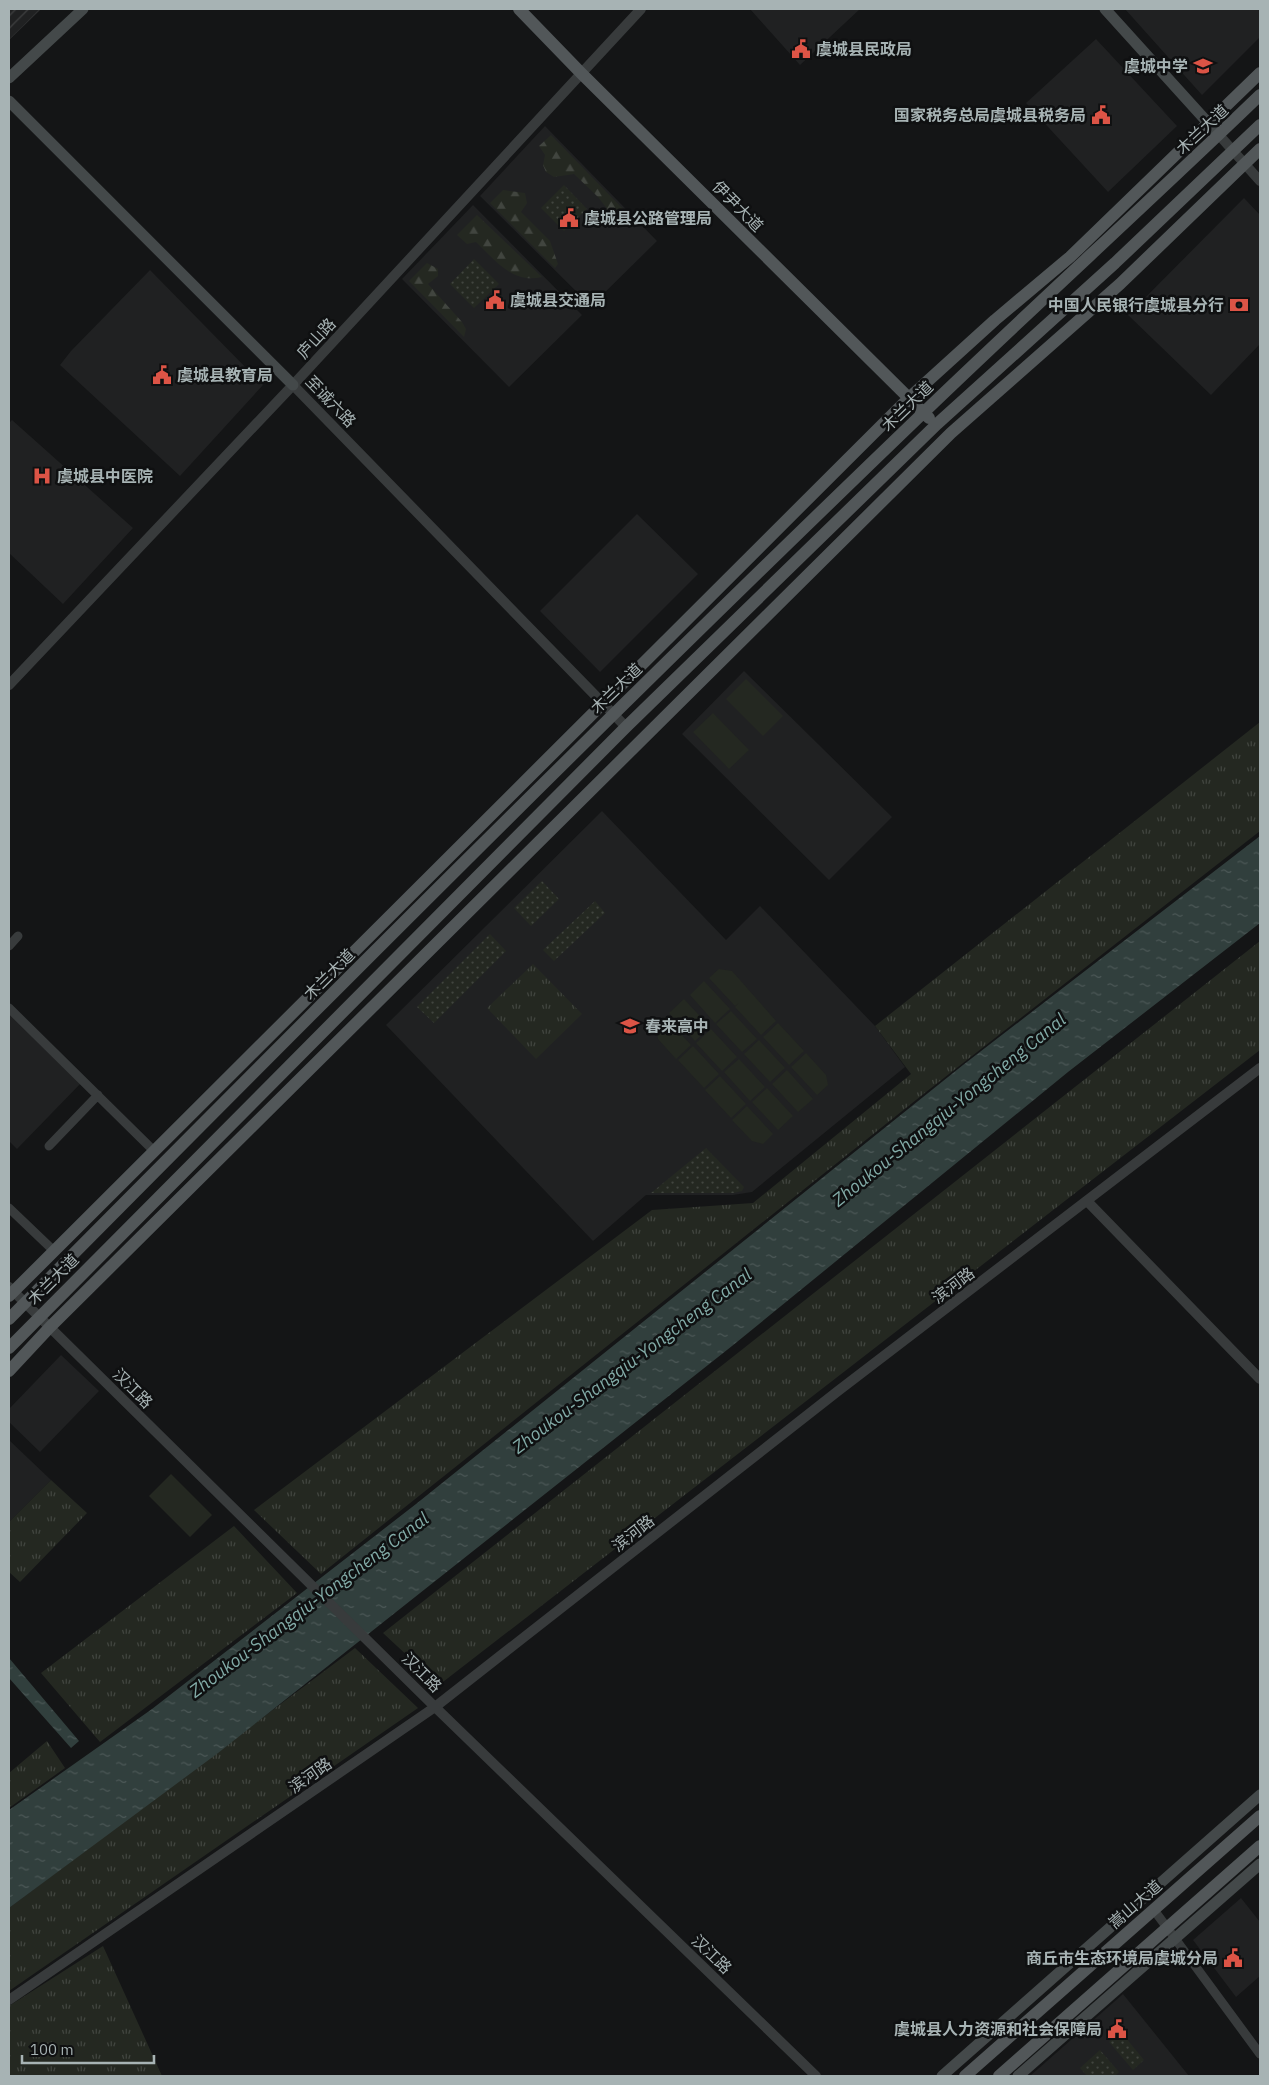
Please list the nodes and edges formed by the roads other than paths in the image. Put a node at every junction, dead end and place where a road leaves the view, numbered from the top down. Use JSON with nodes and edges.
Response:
{"nodes":[{"id":1,"x":83,"y":9,"type":"edge"},
{"id":2,"x":519,"y":9,"type":"edge"},
{"id":3,"x":641,"y":9,"type":"edge"},
{"id":4,"x":1105,"y":9,"type":"edge"},
{"id":5,"x":581,"y":73,"type":"junction"},
{"id":6,"x":1260,"y":73,"type":"edge"},
{"id":7,"x":9,"y":78,"type":"edge"},
{"id":8,"x":1260,"y":95,"type":"edge"},
{"id":9,"x":9,"y":101,"type":"edge"},
{"id":10,"x":1208,"y":124,"type":"junction"},
{"id":11,"x":1260,"y":125,"type":"edge"},
{"id":12,"x":1219,"y":136,"type":"junction"},
{"id":13,"x":1260,"y":149,"type":"edge"},
{"id":14,"x":1233,"y":152,"type":"junction"},
{"id":15,"x":1244,"y":165,"type":"junction"},
{"id":16,"x":1260,"y":181,"type":"edge"},
{"id":17,"x":293,"y":385,"type":"junction"},
{"id":18,"x":909,"y":398,"type":"junction"},
{"id":19,"x":924,"y":412,"type":"junction"},
{"id":20,"x":937,"y":424,"type":"junction"},
{"id":21,"x":9,"y":685,"type":"edge"},
{"id":22,"x":602,"y":703,"type":"junction"},
{"id":23,"x":613,"y":714,"type":"junction"},
{"id":24,"x":626,"y":727,"type":"junction"},
{"id":25,"x":18,"y":936,"type":"dead end"},
{"id":26,"x":9,"y":946,"type":"edge"},
{"id":27,"x":9,"y":1008,"type":"edge"},
{"id":28,"x":1260,"y":1068,"type":"edge"},
{"id":29,"x":98,"y":1095,"type":"junction"},
{"id":30,"x":49,"y":1146,"type":"dead end"},
{"id":31,"x":154,"y":1150,"type":"junction"},
{"id":32,"x":1087,"y":1200,"type":"junction"},
{"id":33,"x":9,"y":1208,"type":"edge"},
{"id":34,"x":54,"y":1251,"type":"junction"},
{"id":35,"x":10,"y":1291,"type":"edge"},
{"id":36,"x":25,"y":1303,"type":"junction"},
{"id":37,"x":38,"y":1316,"type":"junction"},
{"id":38,"x":9,"y":1319,"type":"edge"},
{"id":39,"x":50,"y":1326,"type":"junction"},
{"id":40,"x":9,"y":1348,"type":"edge"},
{"id":41,"x":9,"y":1370,"type":"edge"},
{"id":42,"x":1260,"y":1379,"type":"edge"},
{"id":43,"x":435,"y":1707,"type":"junction"},
{"id":44,"x":1260,"y":1795,"type":"edge"},
{"id":45,"x":1260,"y":1816,"type":"edge"},
{"id":46,"x":1260,"y":1846,"type":"edge"},
{"id":47,"x":1260,"y":1864,"type":"edge"},
{"id":48,"x":1154,"y":1910,"type":"junction"},
{"id":49,"x":1167,"y":1928,"type":"junction"},
{"id":50,"x":1175,"y":1939,"type":"junction"},
{"id":51,"x":9,"y":2000,"type":"edge"},
{"id":52,"x":1260,"y":2054,"type":"edge"},
{"id":53,"x":816,"y":2076,"type":"edge"},
{"id":54,"x":942,"y":2076,"type":"edge"},
{"id":55,"x":964,"y":2076,"type":"edge"},
{"id":56,"x":999,"y":2076,"type":"edge"},
{"id":57,"x":1018,"y":2076,"type":"edge"}],
"edges":[{"from":1,"to":7,"type":"main road"},
{"from":2,"to":5,"type":"main road","name":"伊尹大道"},
{"from":3,"to":5,"type":"street","name":"庐山路"},
{"from":4,"to":10,"type":"main road"},
{"from":5,"to":17,"type":"street","name":"庐山路"},
{"from":5,"to":18,"type":"main road","name":"伊尹大道"},
{"from":6,"to":10,"type":"main road"},
{"from":8,"to":12,"type":"main road","name":"木兰大道"},
{"from":9,"to":17,"type":"main road","name":"至诚六路"},
{"from":10,"to":12,"type":"main road"},
{"from":10,"to":18,"type":"main road"},
{"from":11,"to":14,"type":"main road","name":"木兰大道"},
{"from":12,"to":14,"type":"street"},
{"from":12,"to":19,"type":"main road","name":"木兰大道"},
{"from":13,"to":15,"type":"main road"},
{"from":14,"to":15,"type":"street"},
{"from":14,"to":20,"type":"main road","name":"木兰大道"},
{"from":15,"to":16,"type":"street"},
{"from":15,"to":39,"type":"main road"},
{"from":17,"to":21,"type":"street","name":"庐山路"},
{"from":17,"to":22,"type":"street","name":"至诚六路"},
{"from":18,"to":19,"type":"main road","name":"伊尹大道"},
{"from":18,"to":22,"type":"main road"},
{"from":19,"to":20,"type":"main road","name":"伊尹大道"},
{"from":19,"to":23,"type":"main road","name":"木兰大道"},
{"from":20,"to":24,"type":"main road","name":"木兰大道"},
{"from":22,"to":23,"type":"street","name":"至诚六路"},
{"from":22,"to":31,"type":"main road"},
{"from":23,"to":24,"type":"street","name":"至诚六路"},
{"from":23,"to":36,"type":"main road","name":"木兰大道"},
{"from":24,"to":37,"type":"main road","name":"木兰大道"},
{"from":25,"to":26,"type":"street"},
{"from":27,"to":29,"type":"street"},
{"from":28,"to":32,"type":"street","name":"滨河路"},
{"from":29,"to":30,"type":"street"},
{"from":29,"to":31,"type":"street"},
{"from":31,"to":34,"type":"main road"},
{"from":32,"to":42,"type":"street"},
{"from":32,"to":43,"type":"street","name":"滨河路"},
{"from":33,"to":34,"type":"street"},
{"from":34,"to":35,"type":"main road"},
{"from":35,"to":36,"type":"street","name":"汉江路"},
{"from":36,"to":37,"type":"street","name":"汉江路"},
{"from":36,"to":38,"type":"main road","name":"木兰大道"},
{"from":37,"to":39,"type":"street","name":"汉江路"},
{"from":37,"to":40,"type":"main road","name":"木兰大道"},
{"from":39,"to":41,"type":"main road"},
{"from":39,"to":43,"type":"street","name":"汉江路"},
{"from":43,"to":51,"type":"street","name":"滨河路"},
{"from":43,"to":53,"type":"street","name":"汉江路"},
{"from":44,"to":54,"type":"main road"},
{"from":45,"to":48,"type":"main road","name":"嵩山大道"},
{"from":46,"to":49,"type":"main road"},
{"from":47,"to":50,"type":"main road"},
{"from":48,"to":49,"type":"street"},
{"from":48,"to":55,"type":"main road","name":"嵩山大道"},
{"from":49,"to":50,"type":"street"},
{"from":49,"to":56,"type":"main road"},
{"from":50,"to":52,"type":"street"},
{"from":50,"to":57,"type":"main road"}]}
